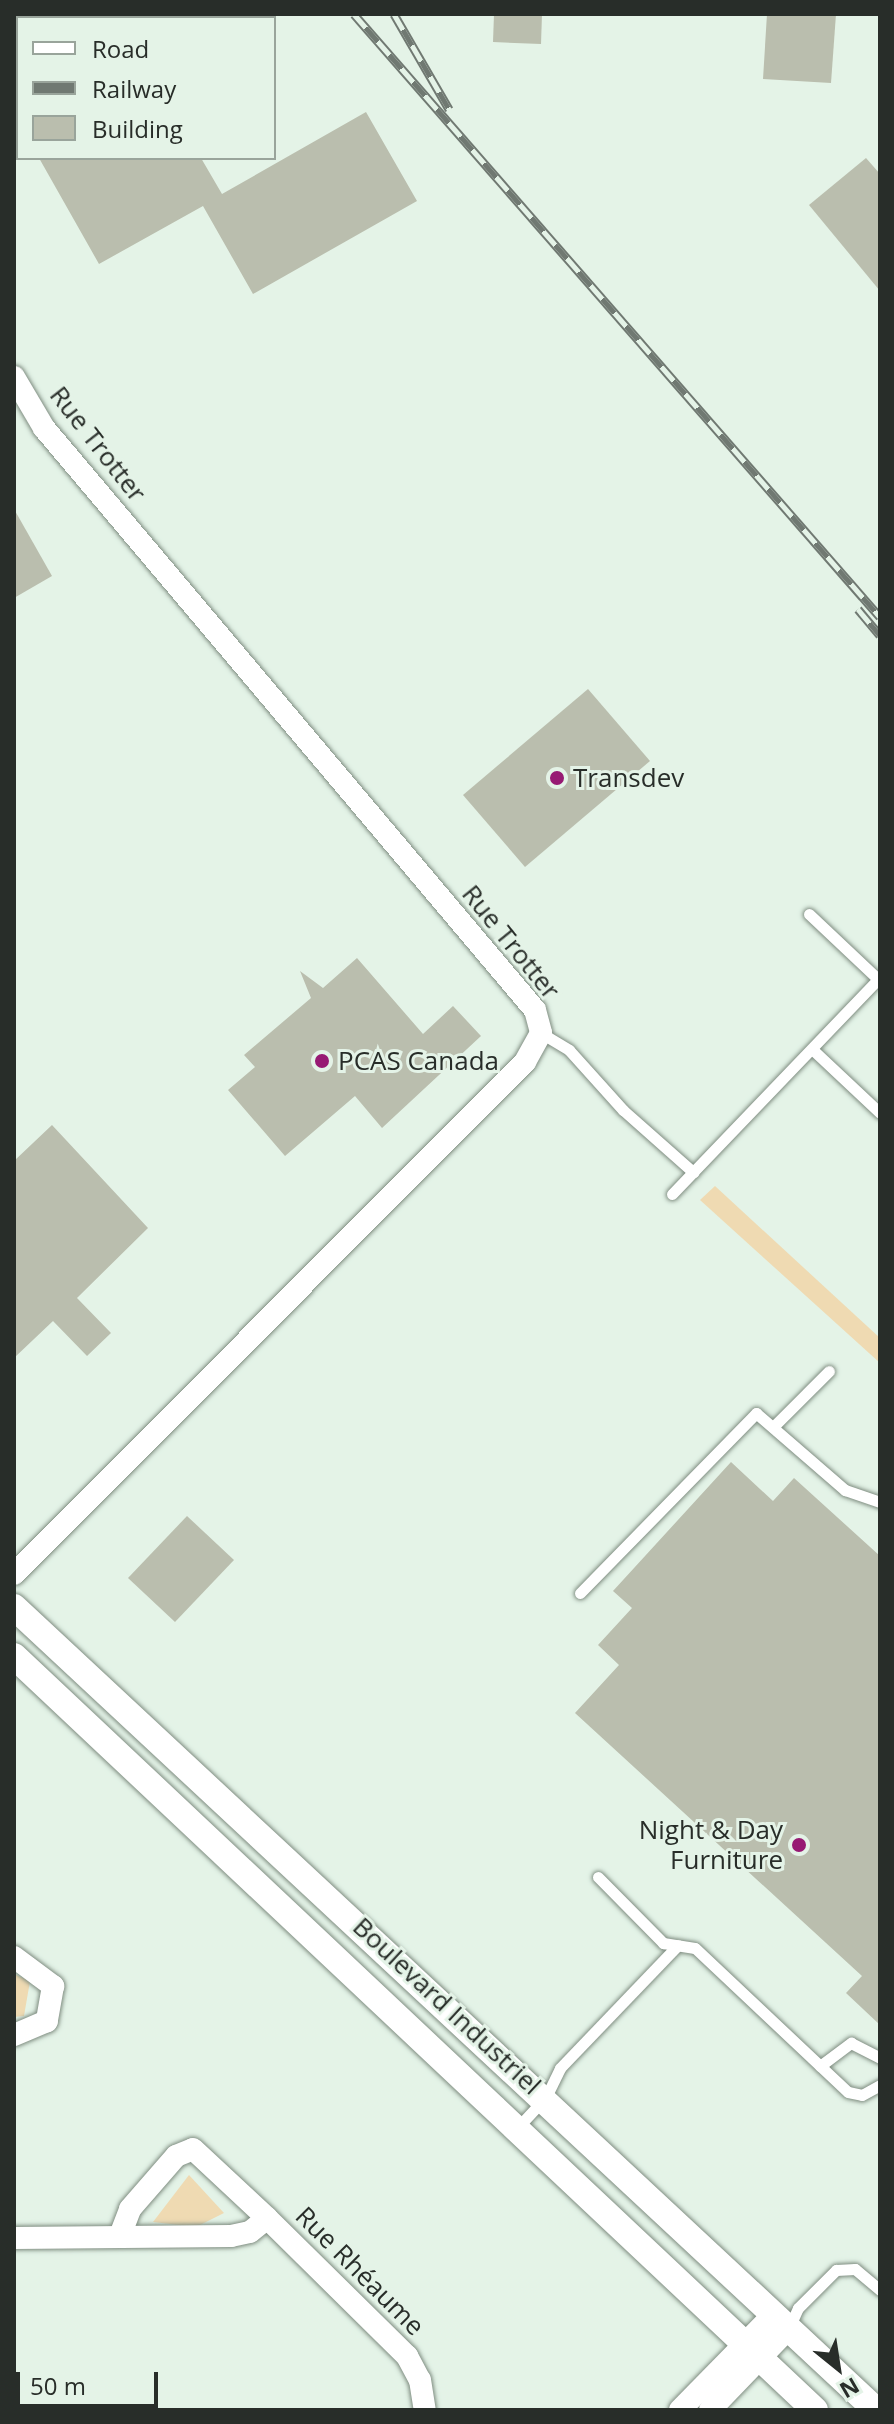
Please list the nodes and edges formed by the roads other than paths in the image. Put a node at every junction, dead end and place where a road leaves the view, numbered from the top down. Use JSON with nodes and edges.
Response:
{"nodes":[{"id":1,"x":14,"y":377,"type":"edge"},
{"id":2,"x":809,"y":914,"type":"dead end"},
{"id":3,"x":879,"y":978,"type":"edge"},
{"id":4,"x":541,"y":1033,"type":"junction"},
{"id":5,"x":813,"y":1050,"type":"junction"},
{"id":6,"x":880,"y":1113,"type":"edge"},
{"id":7,"x":693,"y":1172,"type":"junction"},
{"id":8,"x":672,"y":1194,"type":"dead end"},
{"id":9,"x":829,"y":1371,"type":"dead end"},
{"id":10,"x":773,"y":1427,"type":"junction"},
{"id":11,"x":880,"y":1502,"type":"edge"},
{"id":12,"x":14,"y":1574,"type":"edge"},
{"id":13,"x":580,"y":1593,"type":"dead end"},
{"id":14,"x":14,"y":1607,"type":"edge"},
{"id":15,"x":14,"y":1656,"type":"edge"},
{"id":16,"x":598,"y":1877,"type":"dead end"},
{"id":17,"x":678,"y":1945,"type":"junction"},
{"id":18,"x":14,"y":1957,"type":"edge"},
{"id":19,"x":14,"y":2035,"type":"edge"},
{"id":20,"x":880,"y":2058,"type":"edge"},
{"id":21,"x":820,"y":2066,"type":"junction"},
{"id":22,"x":880,"y":2085,"type":"edge"},
{"id":23,"x":546,"y":2097,"type":"junction"},
{"id":24,"x":519,"y":2126,"type":"junction"},
{"id":25,"x":267,"y":2218,"type":"junction"},
{"id":26,"x":121,"y":2233,"type":"junction"},
{"id":27,"x":14,"y":2238,"type":"edge"},
{"id":28,"x":880,"y":2290,"type":"edge"},
{"id":29,"x":787,"y":2317,"type":"junction"},
{"id":30,"x":753,"y":2351,"type":"junction"},
{"id":31,"x":425,"y":2410,"type":"edge"},
{"id":32,"x":680,"y":2410,"type":"edge"},
{"id":33,"x":710,"y":2410,"type":"edge"},
{"id":34,"x":815,"y":2410,"type":"edge"},
{"id":35,"x":876,"y":2410,"type":"edge"}],
"edges":[{"from":1,"to":4,"type":"street","name":"Rue Trotter"},
{"from":2,"to":3,"type":"lane"},
{"from":3,"to":5,"type":"lane"},
{"from":4,"to":7,"type":"lane"},
{"from":4,"to":12,"type":"street","name":"Rue Trotter"},
{"from":5,"to":6,"type":"lane"},
{"from":5,"to":7,"type":"lane"},
{"from":7,"to":8,"type":"lane"},
{"from":9,"to":10,"type":"lane"},
{"from":10,"to":11,"type":"lane"},
{"from":10,"to":13,"type":"lane"},
{"from":14,"to":23,"type":"street","name":"Boulevard Industriel"},
{"from":15,"to":24,"type":"street","name":"Boulevard Industriel"},
{"from":16,"to":17,"type":"lane"},
{"from":17,"to":21,"type":"lane"},
{"from":17,"to":23,"type":"lane"},
{"from":18,"to":19,"type":"street"},
{"from":20,"to":21,"type":"lane"},
{"from":21,"to":22,"type":"lane"},
{"from":23,"to":24,"type":"lane"},
{"from":23,"to":29,"type":"street","name":"Boulevard Industriel"},
{"from":24,"to":30,"type":"street","name":"Boulevard Industriel"},
{"from":25,"to":26,"type":"street","name":"Rue Rhéaume"},
{"from":25,"to":26,"type":"street","name":"Rue Rhéaume"},
{"from":25,"to":31,"type":"street","name":"Rue Rhéaume"},
{"from":26,"to":27,"type":"street","name":"Rue Rhéaume"},
{"from":28,"to":29,"type":"lane"},
{"from":29,"to":30,"type":"street"},
{"from":29,"to":35,"type":"street","name":"Boulevard Industriel"},
{"from":30,"to":32,"type":"street"},
{"from":30,"to":33,"type":"street"},
{"from":30,"to":34,"type":"street","name":"Boulevard Industriel"}]}
